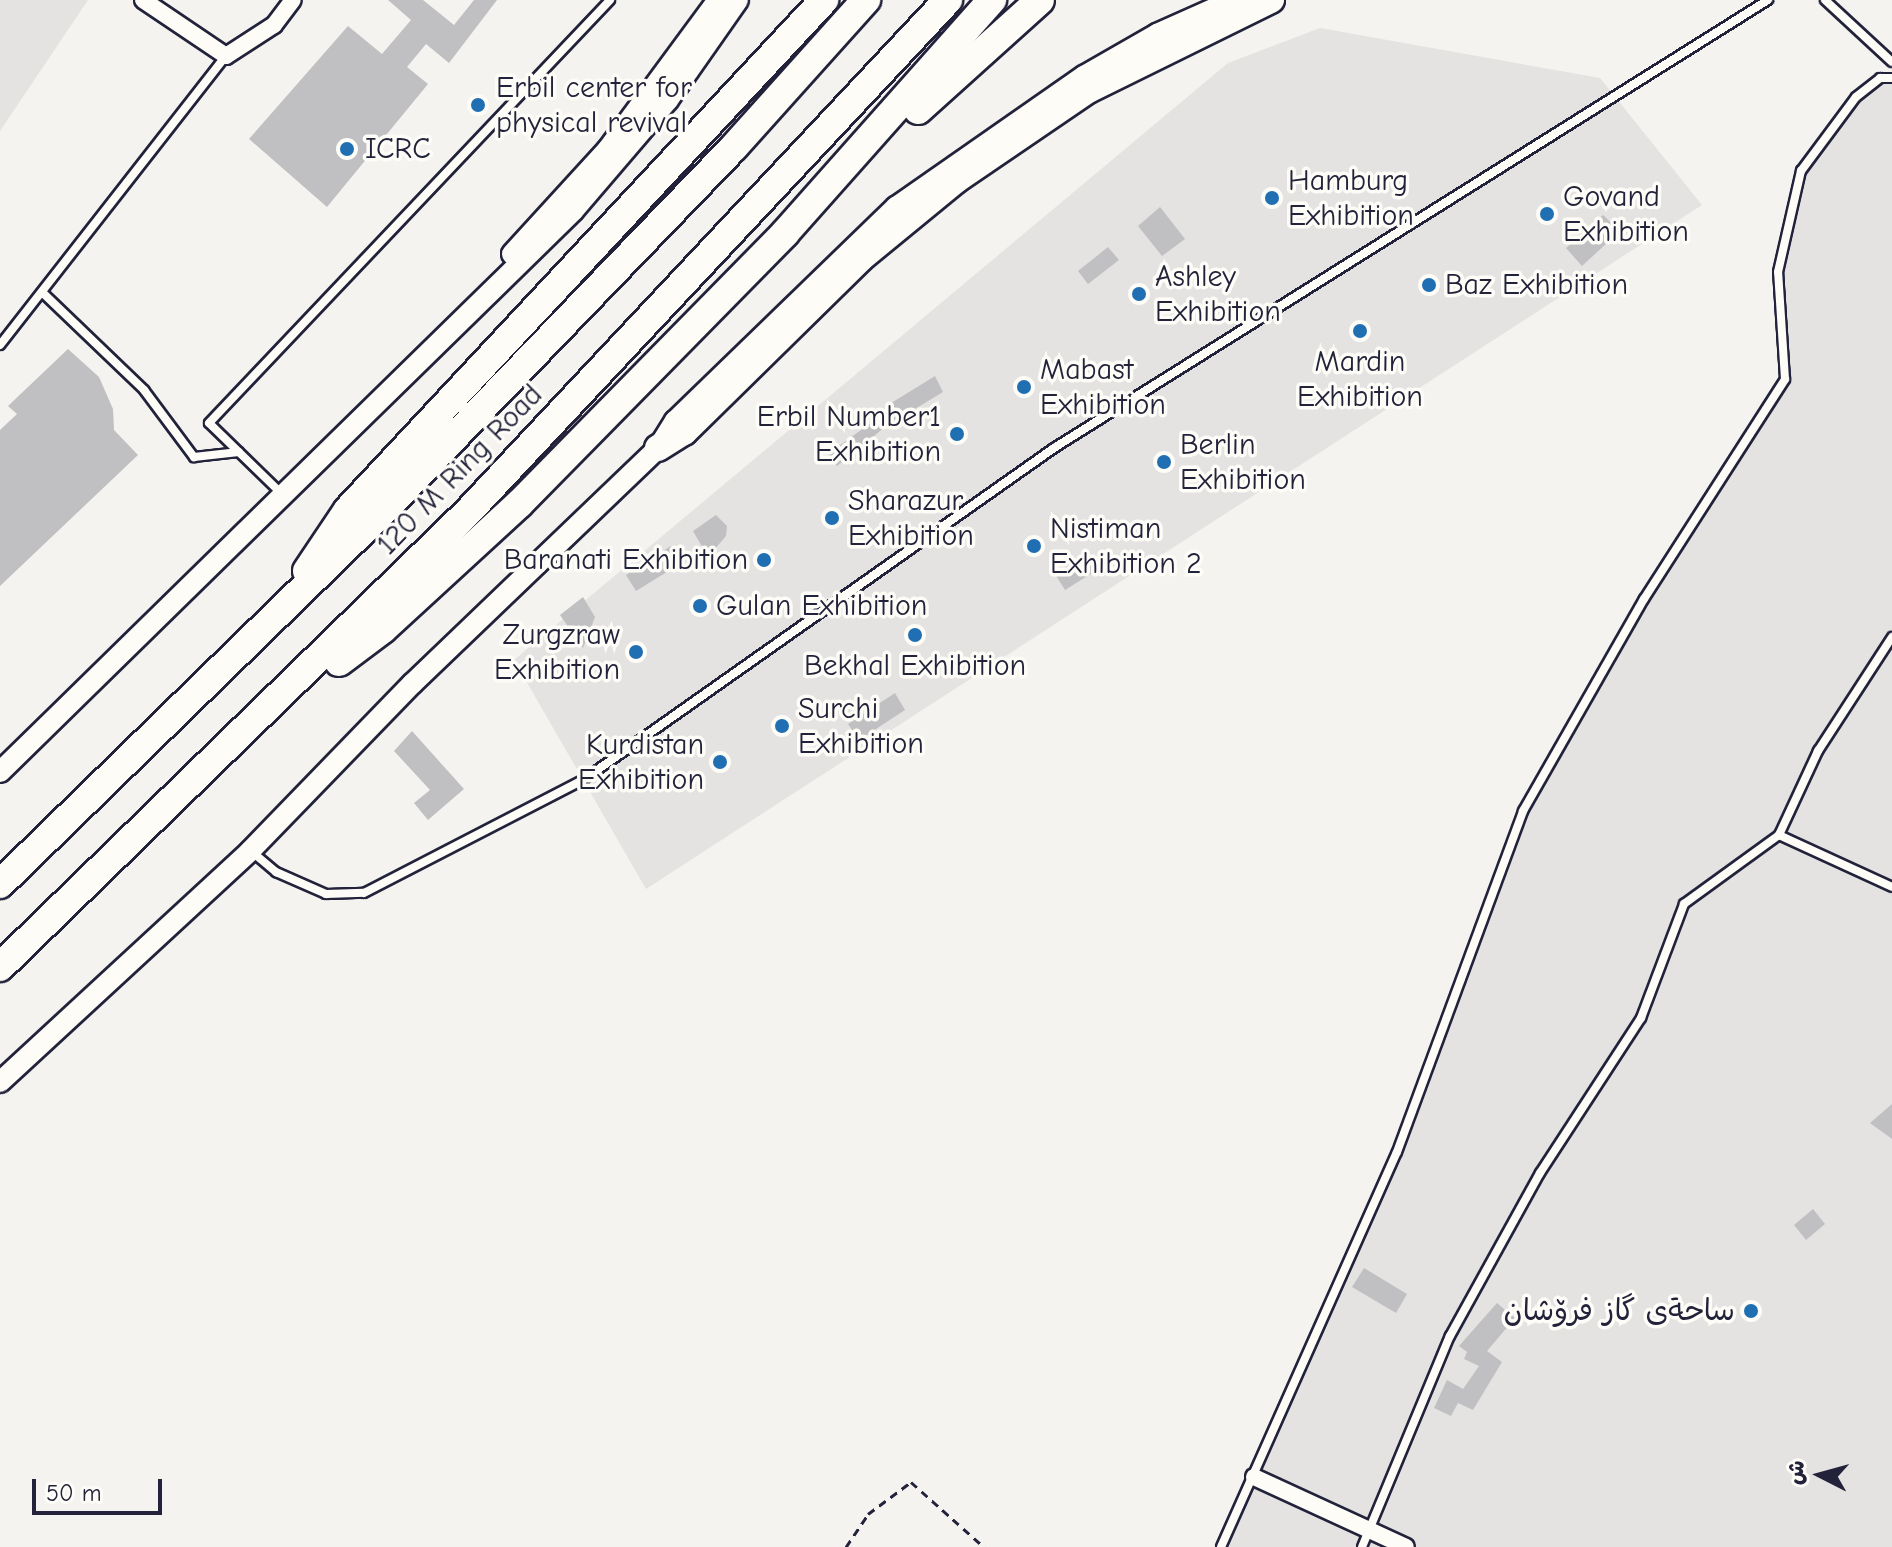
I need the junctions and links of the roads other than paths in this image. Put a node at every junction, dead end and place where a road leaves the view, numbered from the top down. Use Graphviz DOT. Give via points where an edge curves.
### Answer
graph roads {
  1 [pos="143,0"];
  2 [pos="293,0"];
  3 [pos="610,0"];
  4 [pos="718,0"];
  5 [pos="738,0"];
  6 [pos="824,0"];
  7 [pos="866,0"];
  8 [pos="948,0"];
  9 [pos="992,0"];
  10 [pos="1040,0"];
  11 [pos="1233,0"];
  12 [pos="1271,0"];
  13 [pos="1768,0"];
  14 [pos="1825,0"];
  15 [pos="226,56"];
  16 [pos="1892,62"];
  17 [pos="1892,78"];
  18 [pos="785,233"];
  19 [pos="44,294"];
  20 [pos="0,345"];
  21 [pos="350,431"];
  22 [pos="658,448"];
  23 [pos="239,452"];
  24 [pos="283,495"];
  25 [pos="289,604"];
  26 [pos="1892,637"];
  27 [pos="287,693"];
  28 [pos="0,772"];
  29 [pos="1779,835"];
  30 [pos="250,851"];
  31 [pos="0,884"];
  32 [pos="1892,887"];
  33 [pos="0,967"];
  34 [pos="0,1082"];
  35 [pos="1254,1477"];
  36 [pos="1368,1530"];
  37 [pos="1221,1547"];
  38 [pos="1362,1547"];
  39 [pos="1406,1547"];
  1 -- 15 [label="street"];
  2 -- 15 [label="street" via="274,25"];
  3 -- 23 [label="lane" via="209,423"];
  4 -- 21 [label="street" via="608,149"];
  5 -- 21 [label="street" via="668,100 574,210"];
  6 -- 25 [label="highway" via="348,510"];
  7 -- 25 [label="highway, 120 M Ring Road" via="536,354"];
  8 -- 27 [label="highway, 120 M Ring Road" via="639,334"];
  9 -- 18 [label="highway"];
  10 -- 18 [label="highway"];
  11 -- 22 [label="street" via="1157,34 1084,76 896,207 675,421"];
  12 -- 22 [label="highway" via="1088,90 956,180 861,258 684,432"];
  13 -- 30 [label="lane" via="1054,448 583,780 364,893 326,894 276,872"];
  14 -- 16 [label="lane"];
  15 -- 19 [label="lane"];
  17 -- 35 [label="lane" via="1880,78 1856,97 1801,171 1778,272 1785,379 1644,599 1523,811 1397,1152"];
  18 -- 27 [label="highway" via="509,513 383,629"];
  19 -- 20 [label="lane"];
  19 -- 23 [label="lane" via="144,390 194,457"];
  21 -- 24 [label="street"];
  22 -- 30 [label="street" via="412,684"];
  23 -- 24 [label="lane"];
  24 -- 28 [label="street"];
  25 -- 31 [label="highway, 120 M Ring Road"];
  26 -- 29 [label="lane" via="1818,751"];
  27 -- 33 [label="highway, 120 M Ring Road"];
  29 -- 32 [label="lane"];
  29 -- 36 [label="lane" via="1684,904 1641,1018 1540,1173 1450,1336"];
  30 -- 34 [label="street"];
  35 -- 36 [label="street"];
  35 -- 37 [label="lane"];
  36 -- 38 [label="lane"];
  36 -- 39 [label="street"];
}
